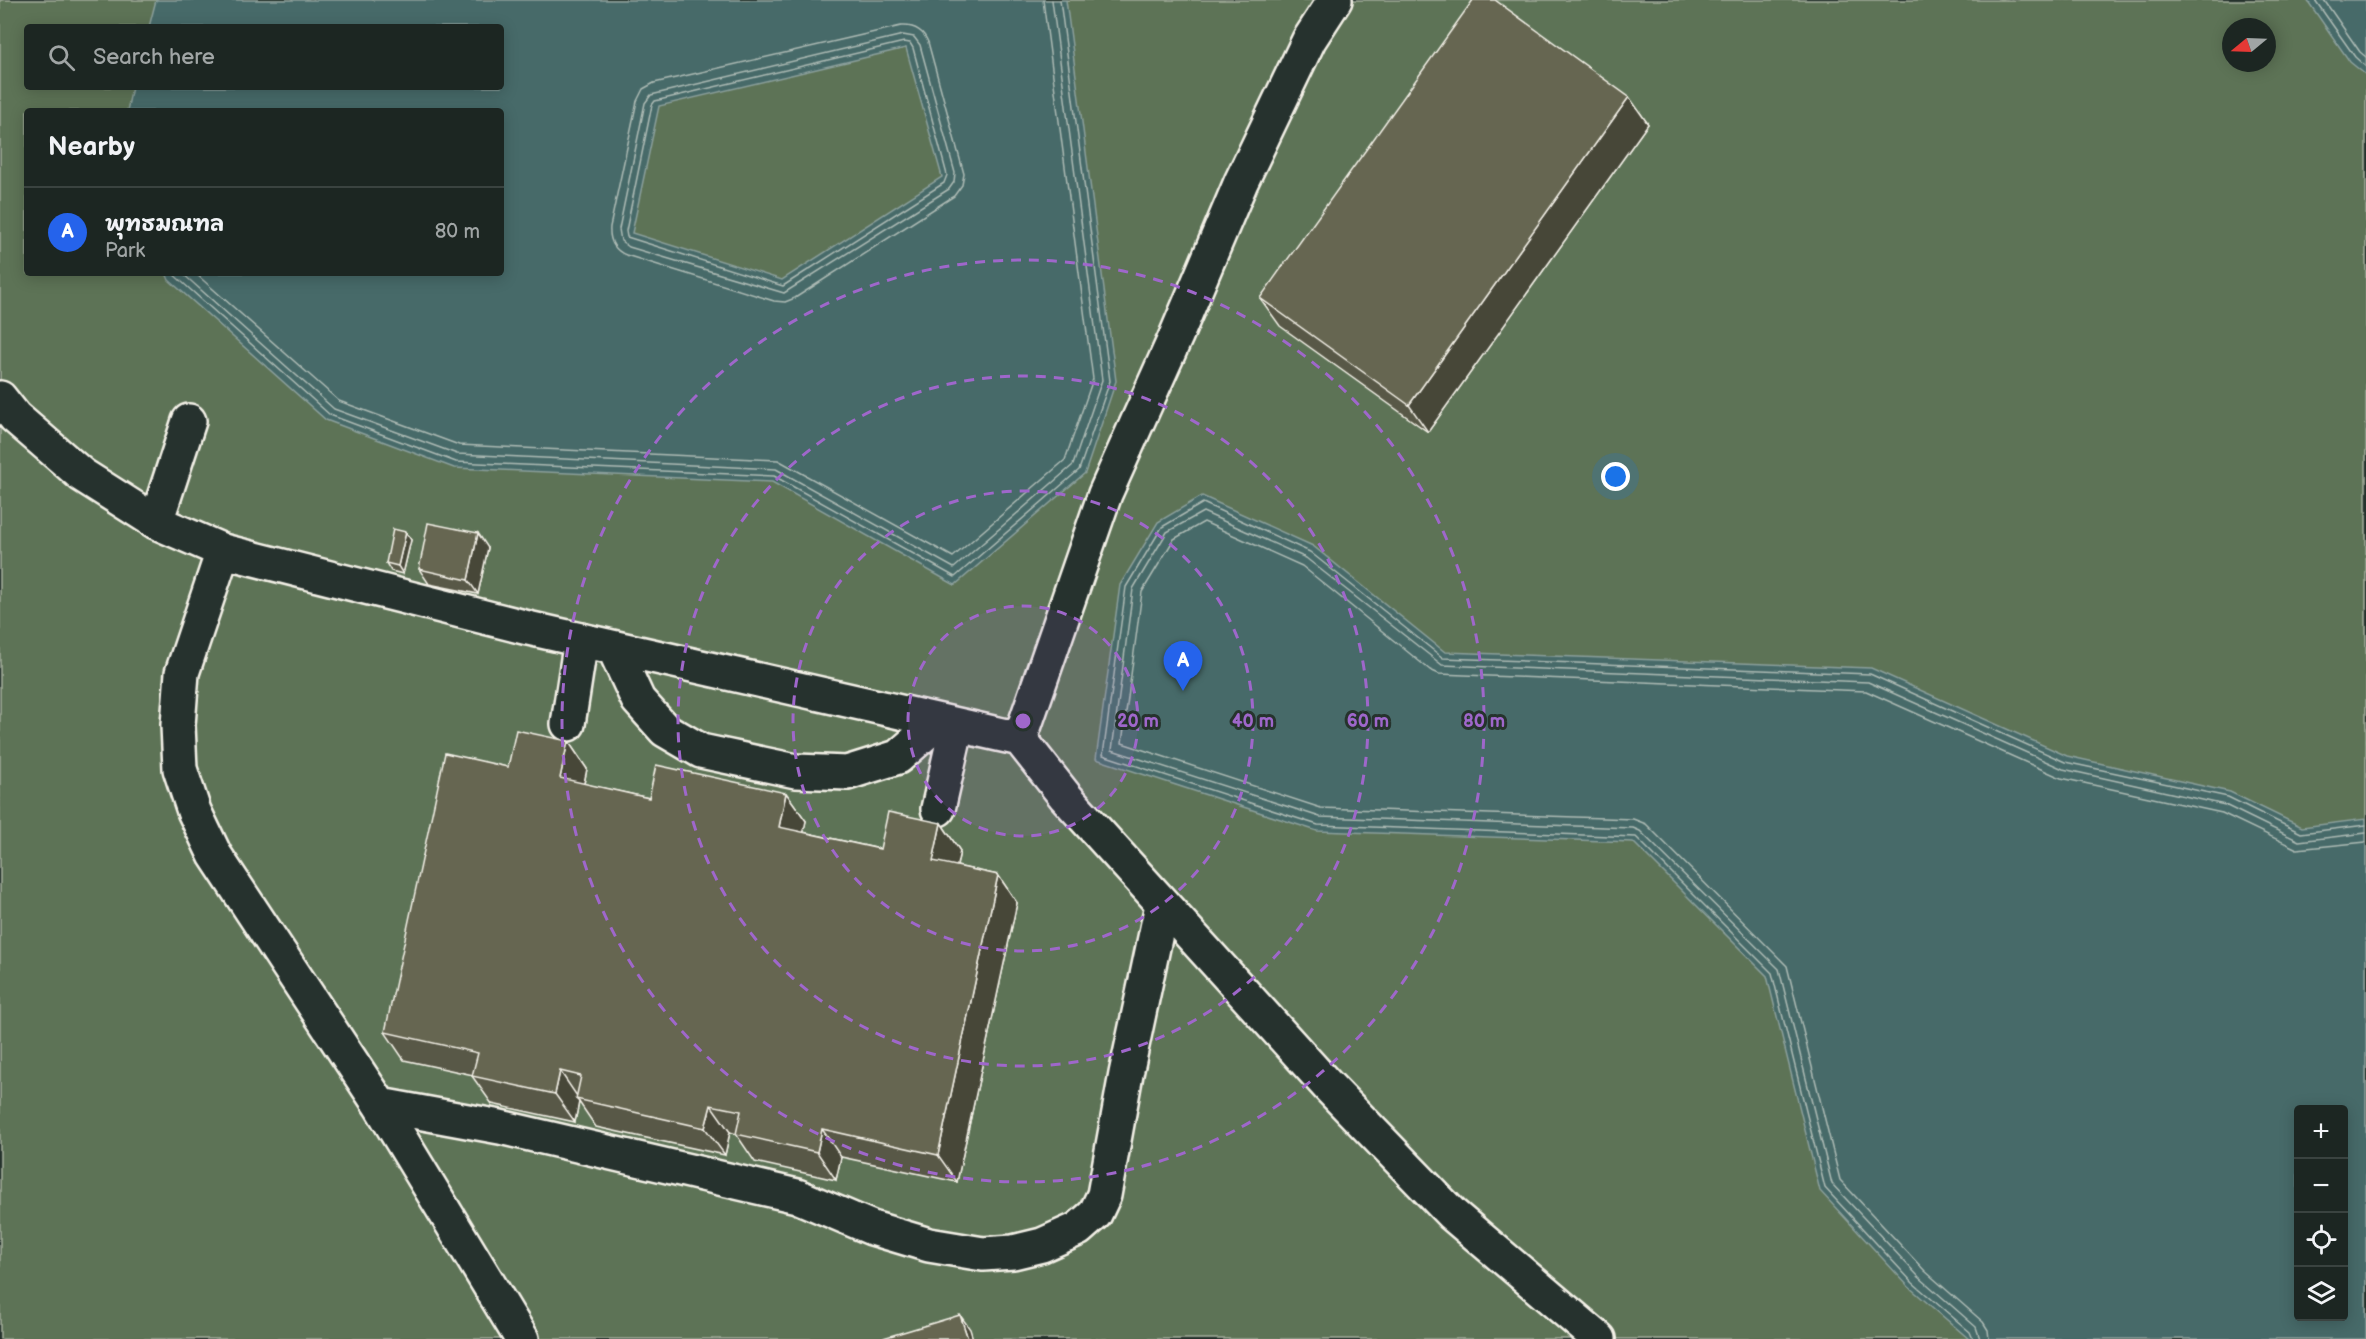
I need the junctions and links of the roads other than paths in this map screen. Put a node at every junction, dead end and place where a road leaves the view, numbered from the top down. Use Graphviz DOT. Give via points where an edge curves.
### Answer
graph roads {
  1 [pos="1335,0"];
  2 [pos="0,398"];
  3 [pos="189,421"];
  4 [pos="156,522"];
  5 [pos="223,551"];
  6 [pos="581,640"];
  7 [pos="614,648"];
  8 [pos="948,723"];
  9 [pos="568,724"];
  10 [pos="1020,740"];
  11 [pos="938,809"];
  12 [pos="1162,905"];
  13 [pos="380,1106"];
  14 [pos="522,1339"];
  15 [pos="1599,1339"];
  1 -- 10 [label="lane" via="1309,39 1241,182 1105,494"];
  2 -- 4 [label="lane" via="15,417 82,474"];
  3 -- 4 [label="lane"];
  4 -- 5 [label="lane"];
  5 -- 6 [label="lane"];
  5 -- 13 [label="lane" via="182,673 180,769 215,855"];
  6 -- 7 [label="lane"];
  6 -- 9 [label="lane"];
  7 -- 8 [label="lane"];
  7 -- 8 [label="lane" via="638,700 665,730 701,751 796,771 847,773 898,757"];
  8 -- 10 [label="lane"];
  8 -- 11 [label="lane"];
  10 -- 12 [label="lane"];
  12 -- 13 [label="lane" via="1104,1195 1095,1214 1078,1229 1042,1245 982,1254 929,1245 872,1228 797,1196 500,1127"];
  12 -- 15 [label="lane" via="1452,1214"];
  13 -- 14 [label="lane"];
}
